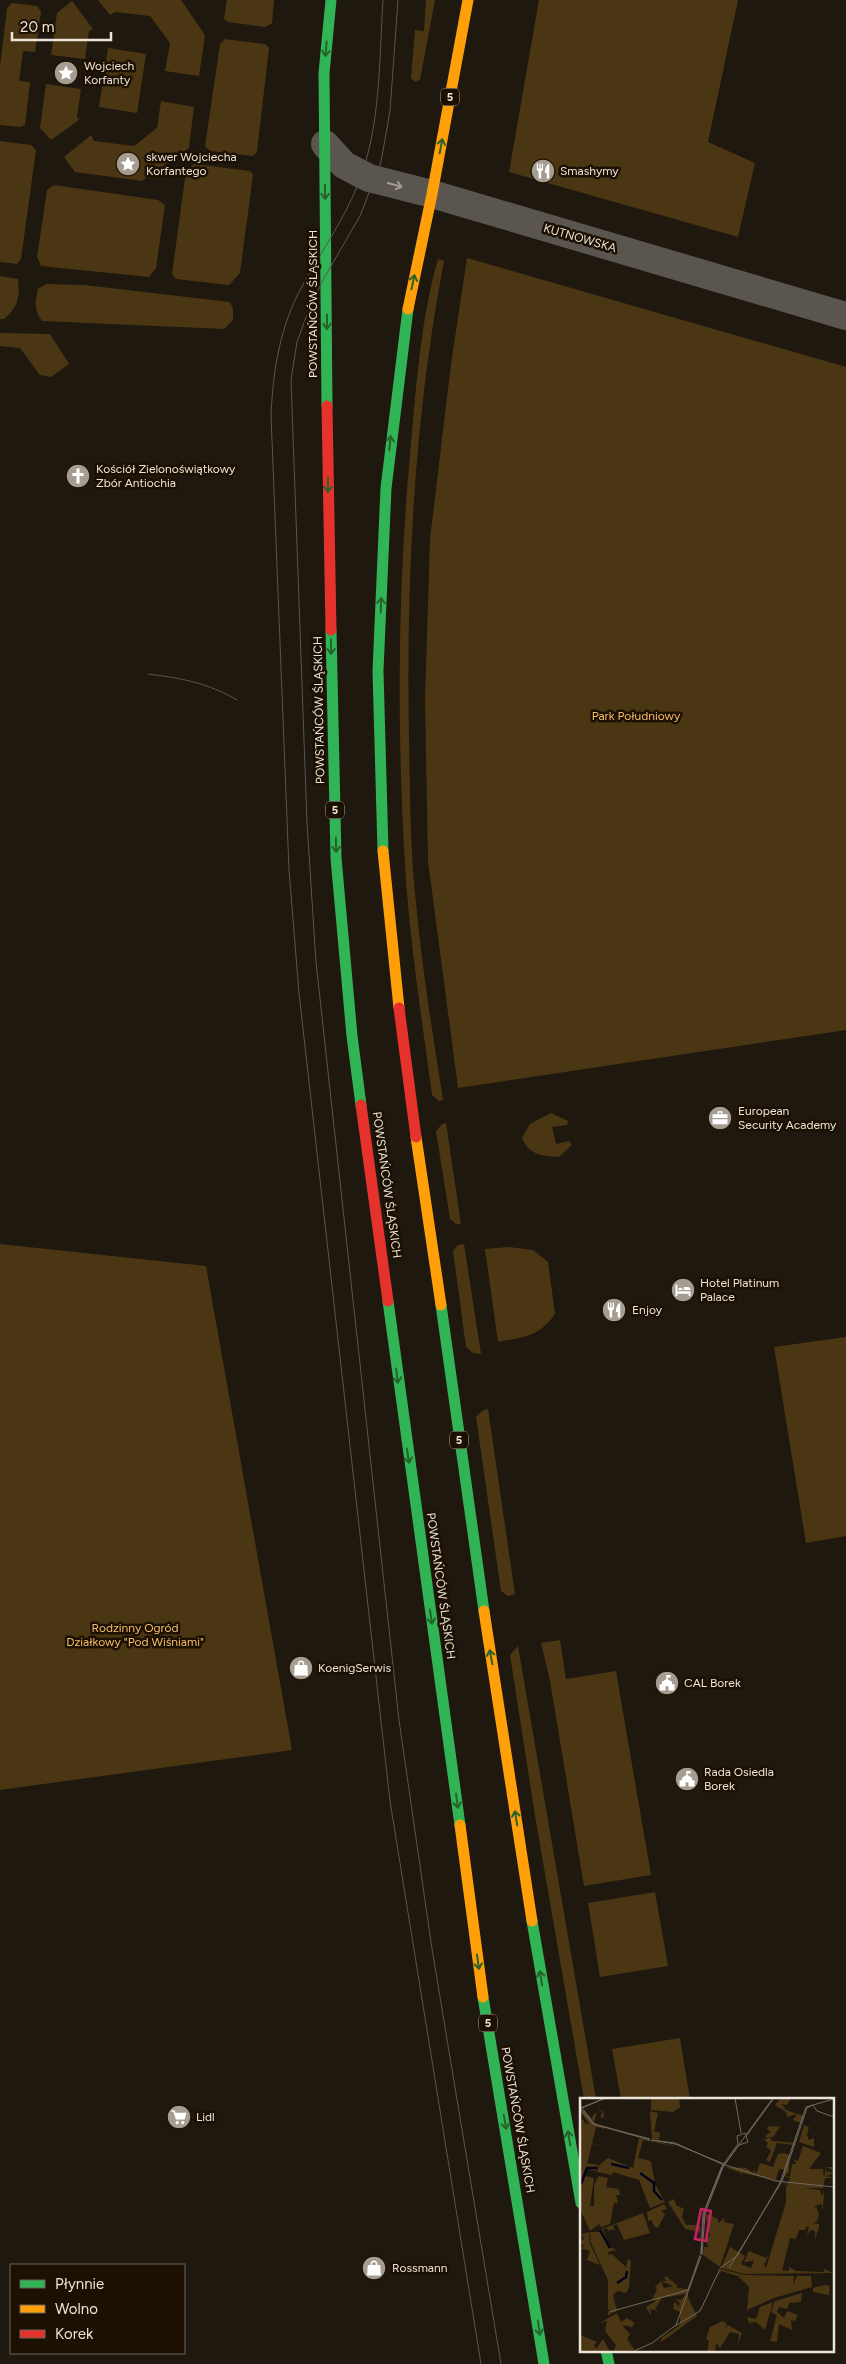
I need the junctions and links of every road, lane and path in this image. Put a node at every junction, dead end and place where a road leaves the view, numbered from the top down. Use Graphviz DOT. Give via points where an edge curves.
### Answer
graph roads {
  1 [pos="331,0"];
  2 [pos="468,0"];
  3 [pos="325,144"];
  4 [pos="432,194"];
  5 [pos="846,316"];
  6 [pos="580,2197"];
  7 [pos="544,2364"];
  1 -- 3 [label="main road, POWSTAŃCÓW ŚLĄSKICH / 5, one-way" via="324,73"];
  4 -- 2 [label="main road, 5, one-way"];
  3 -- 4 [label="street, KUTNOWSKA, one-way" via="344,165 369,178"];
  3 -- 7 [label="main road, POWSTAŃCÓW ŚLĄSKICH / 5, one-way" via="328,527 336,858 352,1036 482,1990"];
  4 -- 5 [label="street, KUTNOWSKA"];
  6 -- 4 [label="main road, 5, one-way" via="546,2008 488,1641 434,1247 404,1058 383,860 378,671 386,488 411,287"];
}
